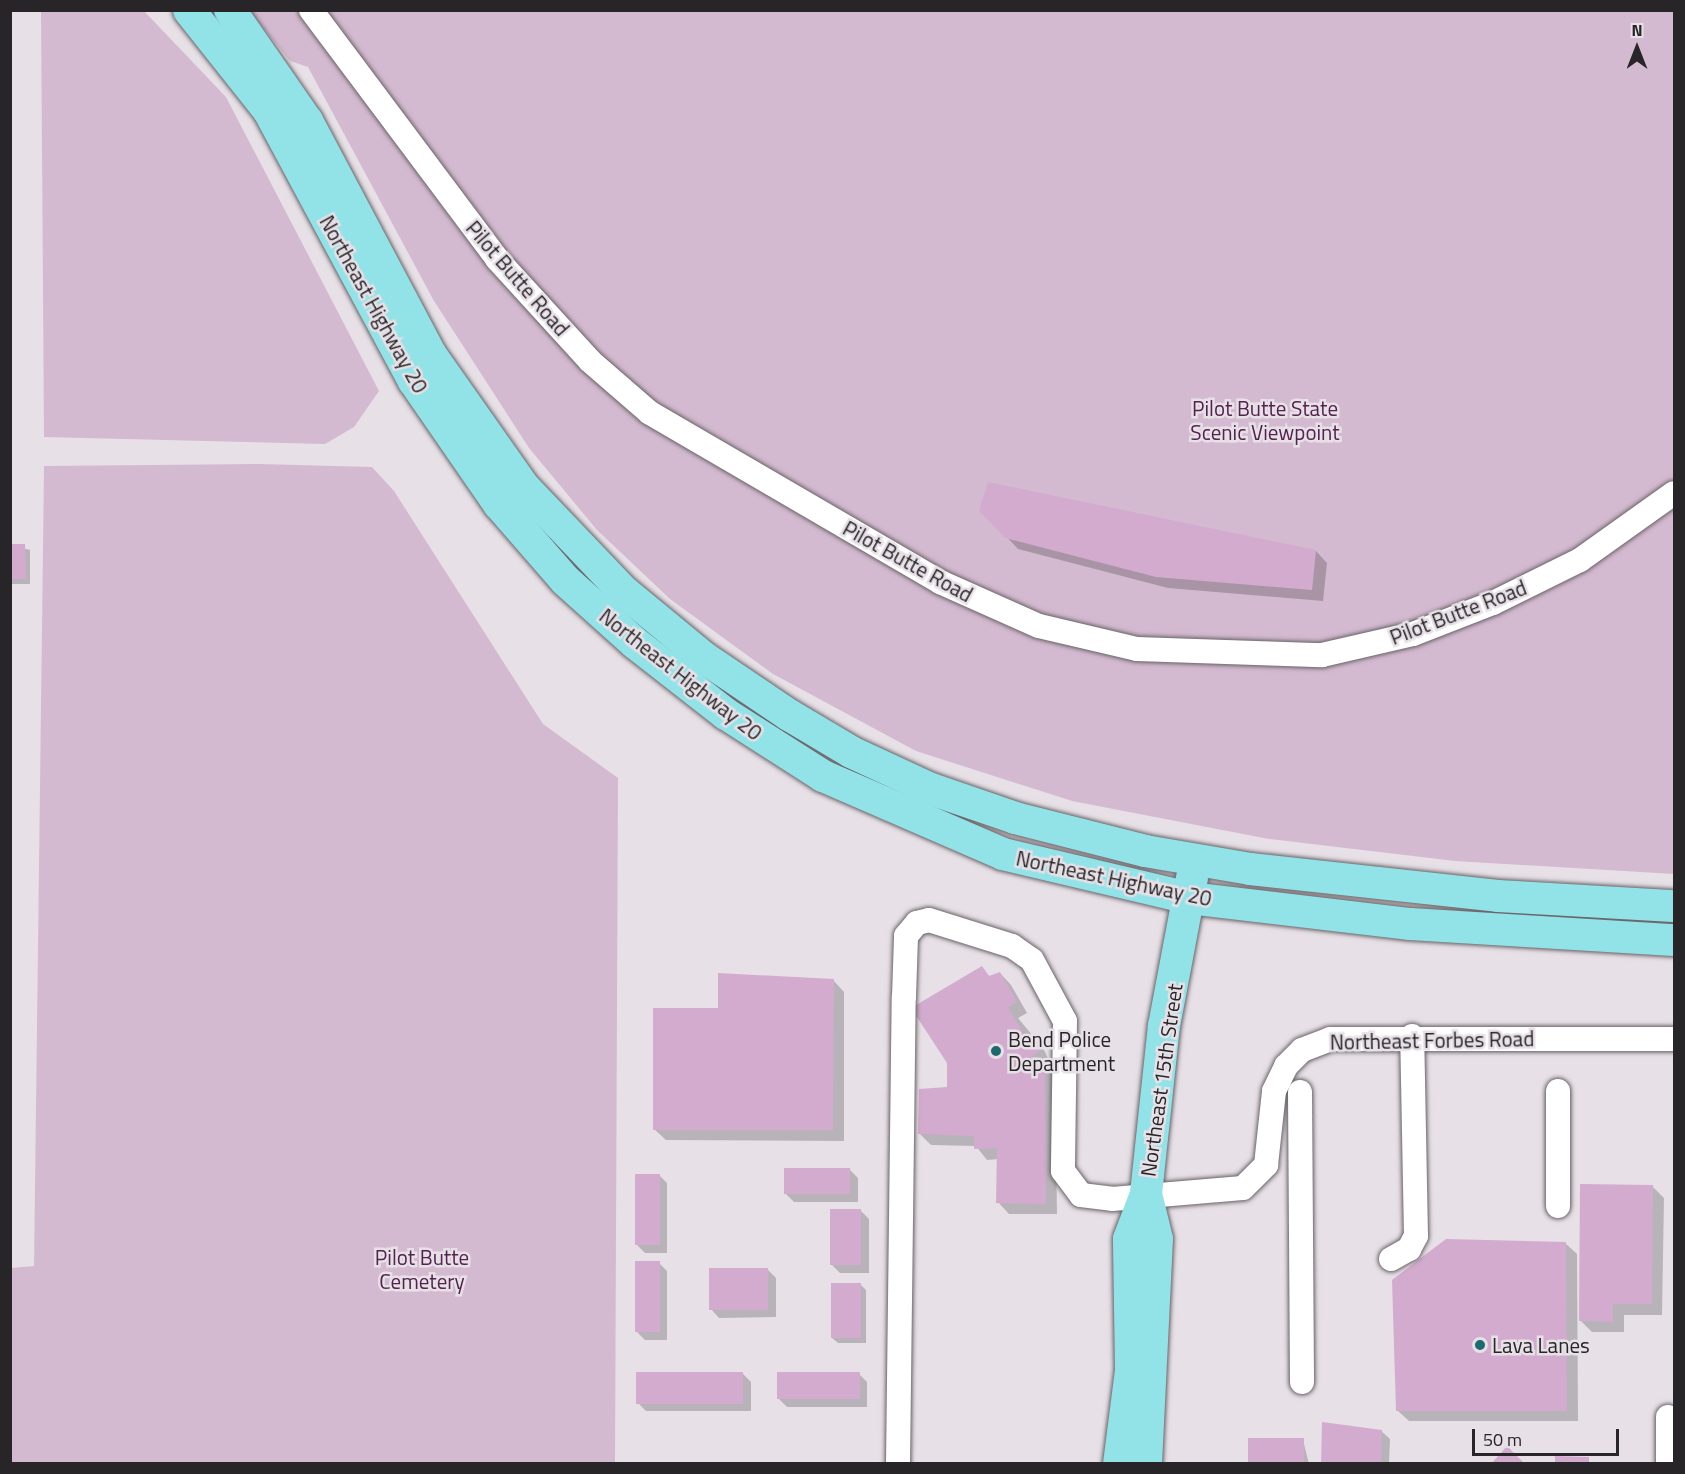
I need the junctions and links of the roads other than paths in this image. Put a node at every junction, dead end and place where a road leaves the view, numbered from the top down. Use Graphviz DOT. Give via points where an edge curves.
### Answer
graph roads {
  1 [pos="189,10"];
  2 [pos="230,10"];
  3 [pos="311,10"];
  4 [pos="1674,493"];
  5 [pos="1195,860"];
  6 [pos="1189,898"];
  7 [pos="1674,906"];
  8 [pos="1674,940"];
  9 [pos="1412,1036"];
  10 [pos="1674,1039"];
  11 [pos="1558,1091"];
  12 [pos="1300,1092"];
  13 [pos="1146,1194"];
  14 [pos="1558,1206"];
  15 [pos="1392,1259"];
  16 [pos="1302,1382"];
  17 [pos="1668,1417"];
  18 [pos="898,1464"];
  19 [pos="1119,1464"];
  20 [pos="1146,1464"];
  21 [pos="1668,1464"];
  1 -- 6 [label="main road, Northeast Highway 20" via="269,111 414,381 499,504 565,580 626,636 726,714 813,770 910,818 1003,854"];
  2 -- 5 [label="main road, Northeast Highway 20" via="307,121 431,355 471,417 523,486 622,590 703,657 851,752 931,789 1015,818"];
  3 -- 4 [label="street, Pilot Butte Road" via="497,259 590,361 650,413 940,582 1039,626 1137,649 1322,655 1413,634 1493,603 1580,560"];
  5 -- 6 [label="main road, Northeast 15th Street"];
  5 -- 7 [label="main road, Northeast Highway 20" via="1497,896"];
  6 -- 8 [label="main road, Northeast Highway 20" via="1410,924"];
  6 -- 13 [label="main road, Northeast 15th Street" via="1164,1026"];
  9 -- 10 [label="street, Northeast Forbes Road"];
  9 -- 13 [label="street, Northeast Forbes Road" via="1330,1039 1302,1050 1286,1066 1274,1091 1266,1165 1243,1188 1218,1194"];
  9 -- 15 [label="street" via="1416,1236 1409,1249"];
  11 -- 14 [label="street"];
  12 -- 16 [label="street"];
  13 -- 18 [label="street, Northeast Forbes Road" via="1112,1199 1081,1195 1069,1186 1063,1171 1067,1029 1032,960 1002,943 929,920 917,923 906,936"];
  13 -- 19 [label="main road, Northeast 15th Street" via="1130,1239 1131,1370"];
  13 -- 20 [label="main road, Northeast 15th Street" via="1157,1239"];
  17 -- 21 [label="street"];
}
